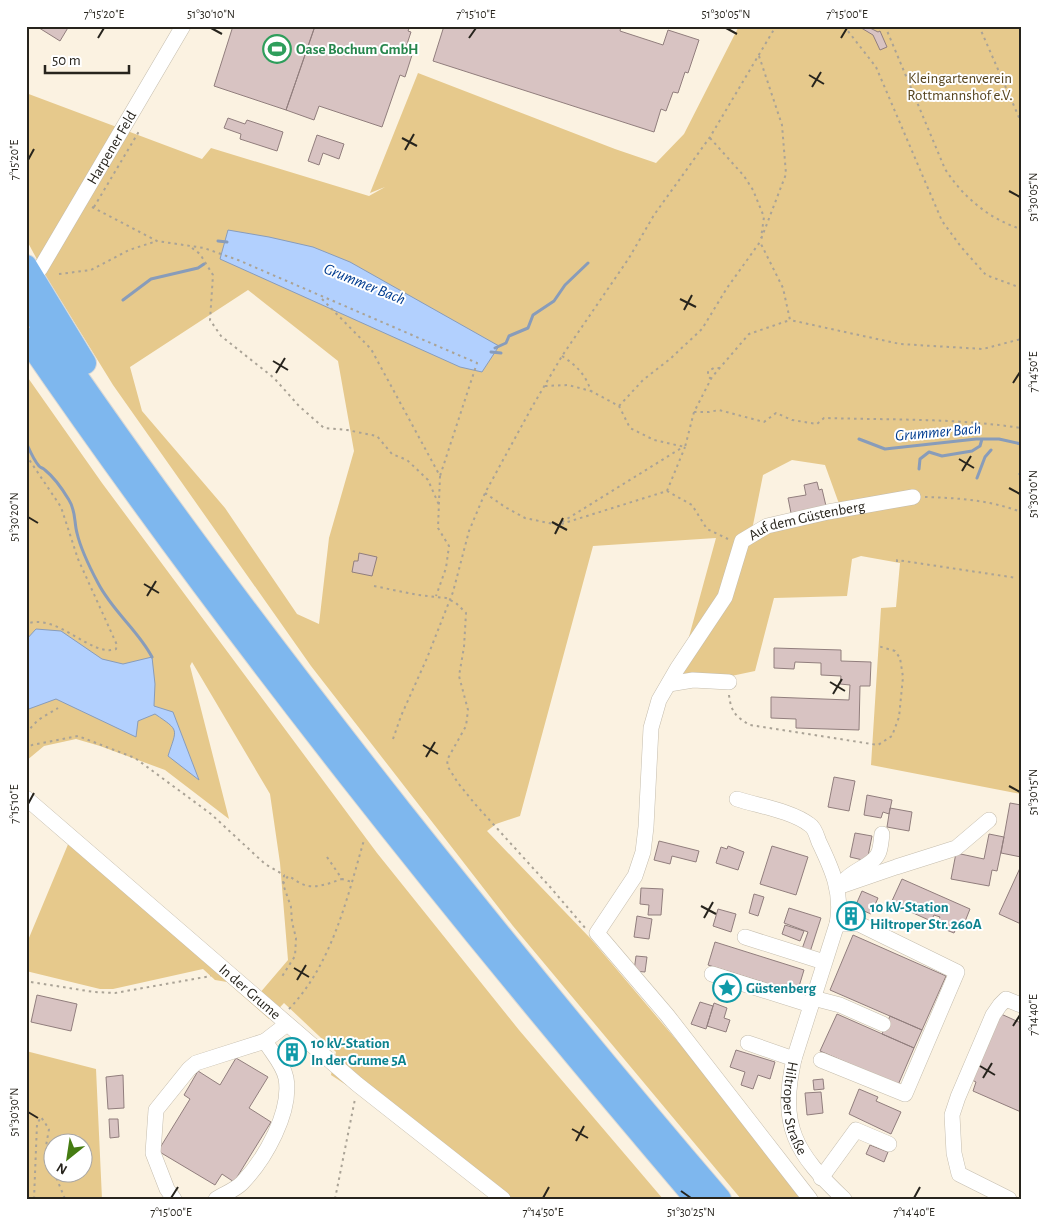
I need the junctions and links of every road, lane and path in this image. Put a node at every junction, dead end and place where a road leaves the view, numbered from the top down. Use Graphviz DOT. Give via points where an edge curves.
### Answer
graph roads {
  1 [pos="183,26"];
  2 [pos="776,26"];
  3 [pos="844,26"];
  4 [pos="885,26"];
  5 [pos="979,26"];
  6 [pos="759,55"];
  7 [pos="1021,122"];
  8 [pos="124,128"];
  9 [pos="710,137"];
  10 [pos="88,204"];
  11 [pos="1021,229"];
  12 [pos="157,241"];
  13 [pos="760,242"];
  14 [pos="190,246"];
  15 [pos="33,268"];
  16 [pos="60,274"];
  17 [pos="1021,288"];
  18 [pos="320,297"];
  19 [pos="26,302"];
  20 [pos="790,320"];
  21 [pos="26,338"];
  22 [pos="1021,339"];
  23 [pos="562,356"];
  24 [pos="720,368"];
  25 [pos="711,379"];
  26 [pos="545,386"];
  27 [pos="591,391"];
  28 [pos="619,406"];
  29 [pos="694,412"];
  30 [pos="1021,428"];
  31 [pos="685,447"];
  32 [pos="26,455"];
  33 [pos="440,476"];
  34 [pos="667,491"];
  35 [pos="485,493"];
  36 [pos="913,497"];
  37 [pos="439,506"];
  38 [pos="1021,512"];
  39 [pos="182,524"];
  40 [pos="558,525"];
  41 [pos="740,546"];
  42 [pos="897,562"];
  43 [pos="1017,578"];
  44 [pos="374,586"];
  45 [pos="436,596"];
  46 [pos="450,599"];
  47 [pos="26,624"];
  48 [pos="878,646"];
  49 [pos="729,682"];
  50 [pos="669,684"];
  51 [pos="58,708"];
  52 [pos="26,733"];
  53 [pos="393,739"];
  54 [pos="26,750"];
  55 [pos="26,798"];
  56 [pos="737,799"];
  57 [pos="989,820"];
  58 [pos="882,834"];
  59 [pos="364,840"];
  60 [pos="327,857"];
  61 [pos="342,879"];
  62 [pos="352,882"];
  63 [pos="282,884"];
  64 [pos="838,887"];
  65 [pos="836,924"];
  66 [pos="597,933"];
  67 [pos="746,937"];
  68 [pos="824,962"];
  69 [pos="225,971"];
  70 [pos="712,974"];
  71 [pos="281,978"];
  72 [pos="31,982"];
  73 [pos="812,1001"];
  74 [pos="1021,1005"];
  75 [pos="883,1024"];
  76 [pos="292,1025"];
  77 [pos="265,1041"];
  78 [pos="748,1043"];
  79 [pos="794,1059"];
  80 [pos="821,1060"];
  81 [pos="357,1084"];
  82 [pos="48,1132"];
  83 [pos="889,1144"];
  84 [pos="821,1178"];
  85 [pos="58,1182"];
  86 [pos="34,1199"];
  87 [pos="65,1199"];
  88 [pos="174,1199"];
  89 [pos="216,1199"];
  90 [pos="335,1199"];
  91 [pos="503,1199"];
  92 [pos="696,1199"];
  93 [pos="720,1199"];
  94 [pos="810,1199"];
  95 [pos="844,1199"];
  96 [pos="1009,1199"];
  1 -- 8 [label="street, Harpener Feld"];
  2 -- 6 [label="path"];
  3 -- 17 [label="path" via="876,67 942,221 986,276"];
  4 -- 11 [label="path" via="956,186 992,216"];
  5 -- 7 [label="path"];
  6 -- 9 [label="path"];
  6 -- 13 [label="path" via="782,125 786,174"];
  8 -- 10 [label="street, Harpener Feld"];
  8 -- 10 [label="path" via="138,133"];
  9 -- 13 [label="path" via="754,190 764,217"];
  9 -- 23 [label="path" via="654,215 629,258"];
  10 -- 12 [label="path"];
  10 -- 15 [label="street, Harpener Feld"];
  12 -- 14 [label="path"];
  12 -- 16 [label="path" via="129,250 91,270"];
  13 -- 20 [label="path" via="783,288"];
  13 -- 28 [label="path" via="702,329 643,380"];
  14 -- 18 [label="path" via="238,260"];
  14 -- 37 [label="path" via="200,254 213,275 210,320 221,336 274,378 324,428 377,436 392,454 407,460 428,480"];
  15 -- 39 [label="highway" via="92,376 158,475"];
  18 -- 33 [label="path" via="372,349"];
  18 -- 33 [label="path" via="477,363"];
  19 -- 39 [label="highway"];
  20 -- 22 [label="path" via="900,344 983,348"];
  20 -- 24 [label="path" via="749,334"];
  21 -- 92 [label="highway" via="298,713 473,933"];
  23 -- 26 [label="path"];
  23 -- 27 [label="path" via="586,376"];
  24 -- 25 [label="path"];
  24 -- 25 [label="path" via="708,371"];
  25 -- 29 [label="path"];
  26 -- 27 [label="path" via="568,385"];
  26 -- 35 [label="path"];
  27 -- 28 [label="path"];
  28 -- 31 [label="path" via="630,428 654,440"];
  29 -- 30 [label="path" via="719,410 764,422 776,413 792,420 817,424 824,418 947,421"];
  29 -- 31 [label="path"];
  31 -- 34 [label="path"];
  31 -- 40 [label="path"];
  32 -- 47 [label="path" via="61,507 78,559 116,649 100,649 50,624"];
  33 -- 37 [label="path"];
  34 -- 40 [label="path"];
  34 -- 41 [label="path" via="692,505 708,529"];
  35 -- 40 [label="path" via="525,518"];
  35 -- 46 [label="path" via="469,531"];
  36 -- 38 [label="path" via="962,498"];
  36 -- 41 [label="street, Auf dem Güstenberg" via="767,526 742,541"];
  37 -- 45 [label="path" via="438,528 449,546 446,568"];
  39 -- 93 [label="highway" via="331,722 488,921"];
  41 -- 50 [label="street, Auf dem Güstenberg" via="725,597"];
  42 -- 43 [label="path"];
  44 -- 45 [label="path"];
  45 -- 46 [label="path"];
  46 -- 53 [label="path"];
  46 -- 66 [label="path" via="466,613 459,676 468,710 466,726 447,760 448,766 469,797 588,931"];
  48 -- 49 [label="path" via="896,651 903,677 899,717 892,736 878,745 750,725 736,717 730,702"];
  49 -- 50 [label="street" via="693,680"];
  50 -- 66 [label="street, Auf dem Güstenberg" via="659,700 651,728 643,852 635,876"];
  51 -- 52 [label="path" via="38,720"];
  54 -- 63 [label="path" via="32,745 78,736 135,758 211,814 265,864 284,875"];
  55 -- 69 [label="street, In der Grume"];
  56 -- 64 [label="street, Hiltroper Straße" via="796,817 812,826"];
  57 -- 64 [label="street" via="956,848"];
  58 -- 64 [label="street" via="879,854 850,874"];
  59 -- 62 [label="path"];
  60 -- 61 [label="path"];
  61 -- 62 [label="path"];
  61 -- 63 [label="path" via="309,887 288,876"];
  62 -- 76 [label="path" via="318,971 294,1004"];
  63 -- 71 [label="path" via="291,907 296,938 295,956"];
  64 -- 65 [label="street, Hiltroper Straße"];
  65 -- 68 [label="street, Hiltroper Straße"];
  65 -- 80 [label="street" via="859,924 957,972 905,1094"];
  66 -- 94 [label="street" via="667,1015"];
  67 -- 68 [label="street"];
  68 -- 73 [label="street, Hiltroper Straße"];
  69 -- 72 [label="path" via="116,993"];
  69 -- 76 [label="street, In der Grume"];
  70 -- 73 [label="street"];
  73 -- 75 [label="street" via="840,1005"];
  73 -- 79 [label="street, Hiltroper Straße"];
  74 -- 96 [label="street" via="1006,999 993,1015 952,1116 959,1174"];
  76 -- 77 [label="street"];
  76 -- 81 [label="street, In der Grume"];
  77 -- 88 [label="street" via="196,1063 156,1110 154,1153"];
  77 -- 89 [label="street" via="285,1077 287,1092 281,1121 246,1178"];
  78 -- 79 [label="street"];
  79 -- 84 [label="street, Hiltroper Straße" via="788,1090 788,1116 800,1148"];
  81 -- 90 [label="path"];
  81 -- 91 [label="street, In der Grume"];
  82 -- 86 [label="path" via="41,1117 37,1124"];
  83 -- 84 [label="street" via="856,1130"];
  84 -- 95 [label="street, Hiltroper Straße"];
  85 -- 87 [label="path"];
}
